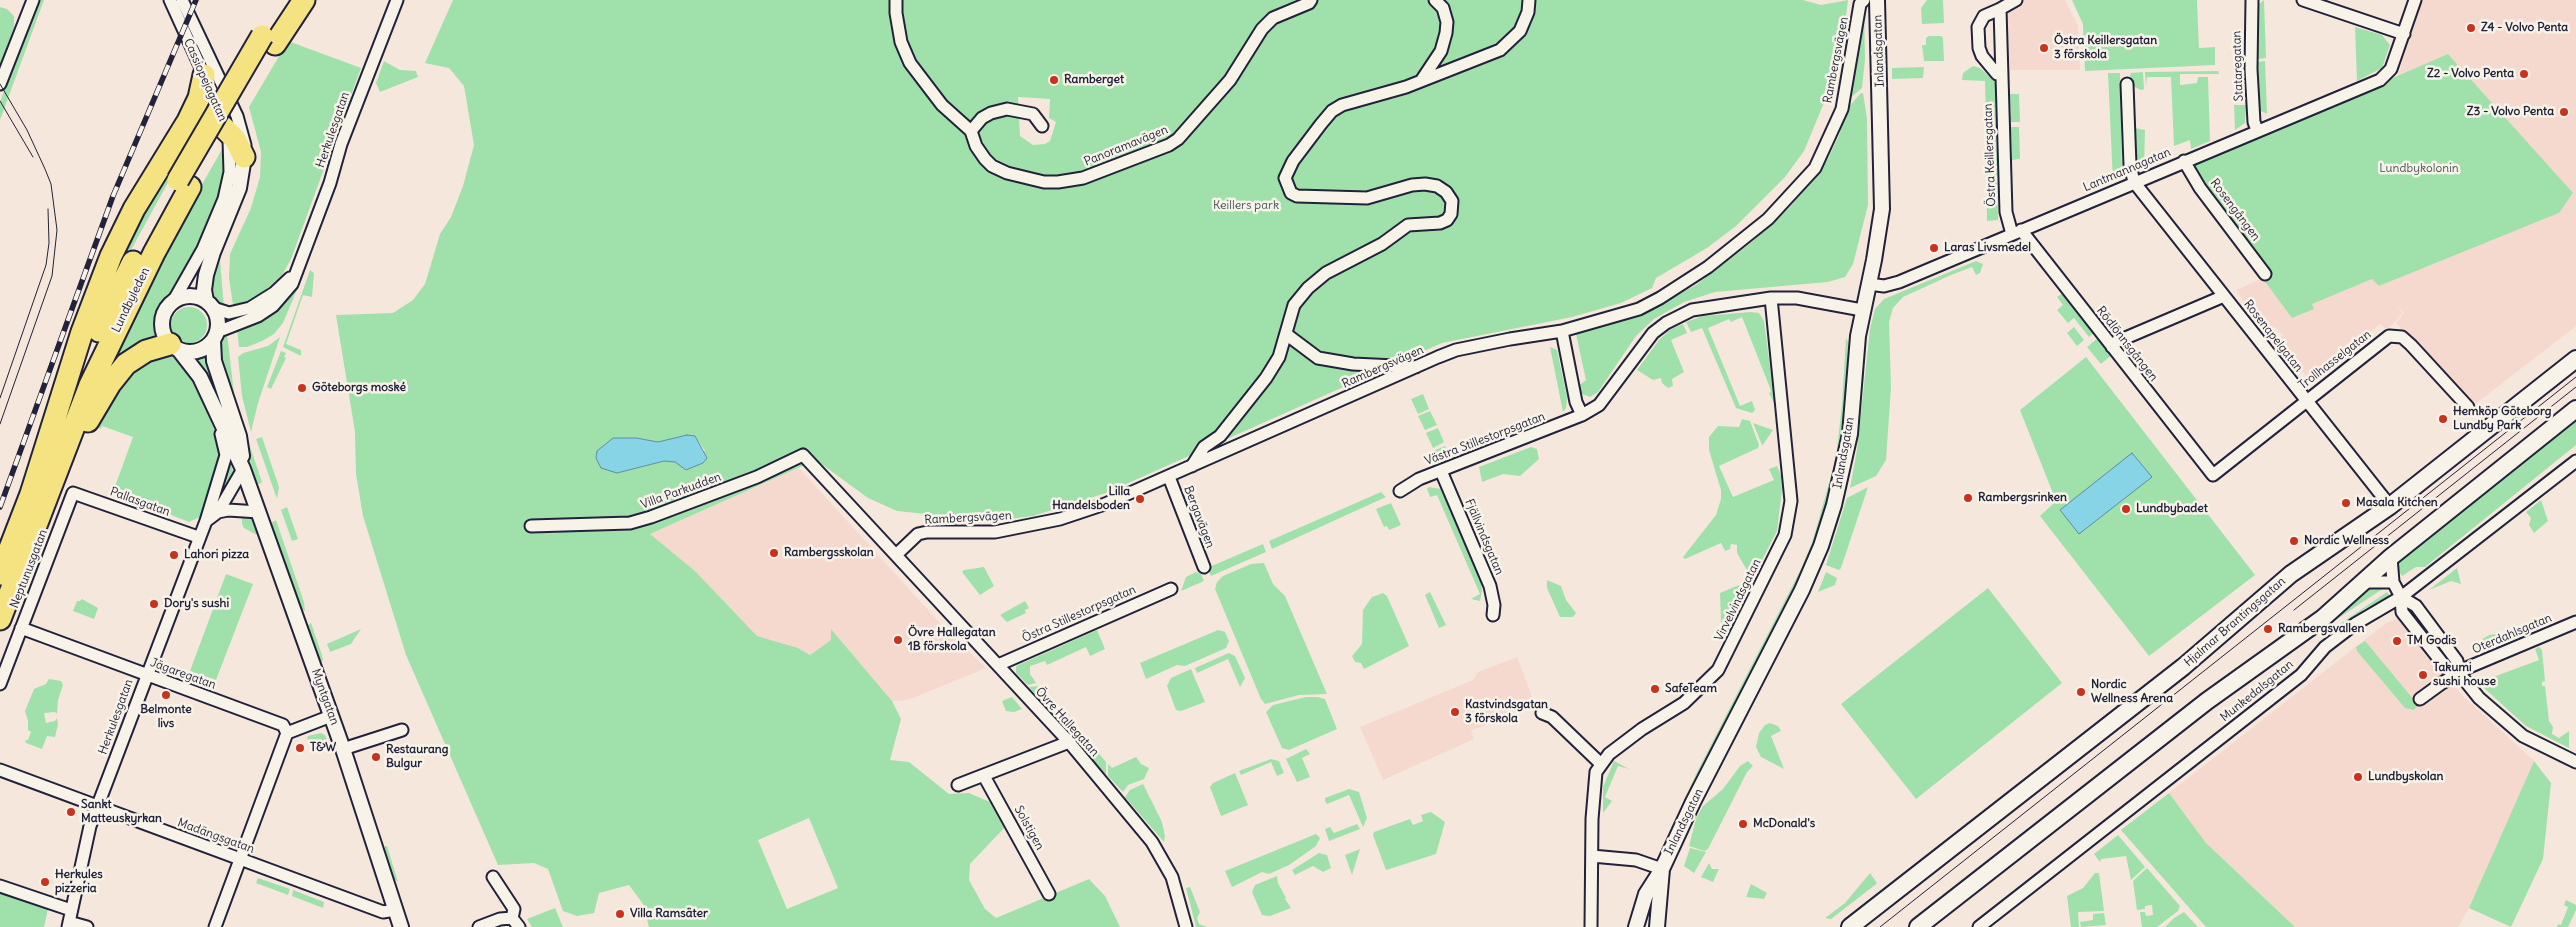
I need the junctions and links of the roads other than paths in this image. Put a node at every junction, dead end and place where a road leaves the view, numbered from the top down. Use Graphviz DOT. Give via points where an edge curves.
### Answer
graph roads {
  1 [pos="33,0"];
  2 [pos="170,0"];
  3 [pos="182,0"];
  4 [pos="286,0"];
  5 [pos="304,0"];
  6 [pos="397,0"];
  7 [pos="896,0"];
  8 [pos="1311,0"];
  9 [pos="1435,0"];
  10 [pos="1529,0"];
  11 [pos="1864,0"];
  12 [pos="1877,0"];
  13 [pos="2016,0"];
  14 [pos="2252,0"];
  15 [pos="2303,0"];
  16 [pos="2415,0"];
  17 [pos="2000,9"];
  18 [pos="2404,34"];
  19 [pos="268,40"];
  20 [pos="2002,74"];
  21 [pos="204,75"];
  22 [pos="1421,81"];
  23 [pos="0,84"];
  24 [pos="2127,84"];
  25 [pos="188,121"];
  26 [pos="1042,126"];
  27 [pos="226,130"];
  28 [pos="2257,130"];
  29 [pos="971,131"];
  30 [pos="244,157"];
  31 [pos="2184,161"];
  32 [pos="2134,182"];
  33 [pos="2020,231"];
  34 [pos="297,269"];
  35 [pos="2265,274"];
  36 [pos="1869,284"];
  37 [pos="2224,296"];
  38 [pos="1771,298"];
  39 [pos="174,300"];
  40 [pos="209,305"];
  41 [pos="1862,310"];
  42 [pos="1562,331"];
  43 [pos="1286,334"];
  44 [pos="215,336"];
  45 [pos="175,347"];
  46 [pos="2112,347"];
  47 [pos="2576,359"];
  48 [pos="1416,367"];
  49 [pos="2306,400"];
  50 [pos="2468,407"];
  51 [pos="2576,409"];
  52 [pos="1582,415"];
  53 [pos="219,423"];
  54 [pos="2576,461"];
  55 [pos="1192,466"];
  56 [pos="243,470"];
  57 [pos="1441,472"];
  58 [pos="2212,475"];
  59 [pos="1168,477"];
  60 [pos="1400,491"];
  61 [pos="73,493"];
  62 [pos="36,500"];
  63 [pos="2390,506"];
  64 [pos="218,512"];
  65 [pos="259,512"];
  66 [pos="206,521"];
  67 [pos="531,526"];
  68 [pos="198,537"];
  69 [pos="897,554"];
  70 [pos="2391,557"];
  71 [pos="1204,567"];
  72 [pos="0,574"];
  73 [pos="2363,582"];
  74 [pos="2393,582"];
  75 [pos="1172,589"];
  76 [pos="2401,597"];
  77 [pos="1492,615"];
  78 [pos="0,619"];
  79 [pos="2576,622"];
  80 [pos="21,628"];
  81 [pos="998,665"];
  82 [pos="2459,673"];
  83 [pos="146,675"];
  84 [pos="0,684"];
  85 [pos="2420,699"];
  86 [pos="1542,714"];
  87 [pos="331,716"];
  88 [pos="402,730"];
  89 [pos="286,733"];
  90 [pos="1069,742"];
  91 [pos="343,749"];
  92 [pos="2576,762"];
  93 [pos="1601,764"];
  94 [pos="0,770"];
  95 [pos="984,776"];
  96 [pos="958,785"];
  97 [pos="98,806"];
  98 [pos="1592,856"];
  99 [pos="240,859"];
  100 [pos="1662,869"];
  101 [pos="493,876"];
  102 [pos="0,886"];
  103 [pos="1050,894"];
  104 [pos="395,910"];
  105 [pos="69,920"];
  106 [pos="516,923"];
  107 [pos="1637,926"];
  108 [pos="87,927"];
  109 [pos="214,927"];
  110 [pos="401,927"];
  111 [pos="479,927"];
  112 [pos="1186,927"];
  113 [pos="1591,927"];
  114 [pos="1657,927"];
  115 [pos="1850,927"];
  116 [pos="1918,927"];
  117 [pos="1979,927"];
  1 -- 23 [label="street"];
  2 -- 21 [label="street, Cassiopejagatan"];
  3 -- 30 [label="street, Cassiopejagatan" via="237,116 245,144"];
  4 -- 19 [label="highway, Lundbyleden"];
  5 -- 19 [label="highway, Lundbyleden"];
  6 -- 34 [label="street, Herkulesgatan"];
  7 -- 29 [label="street, Panoramavägen" via="901,42 910,63 942,105"];
  8 -- 29 [label="street, Panoramavägen" via="1273,18 1262,29 1230,80 1168,146 1070,182 1044,182 1006,173 992,166 976,146"];
  9 -- 22 [label="street" via="1443,8 1446,33 1441,51"];
  10 -- 22 [label="street" via="1524,22 1507,45 1485,57"];
  11 -- 42 [label="street, Rambergsvägen" via="1860,4 1842,109 1815,168 1797,189 1736,245 1660,298 1638,309"];
  12 -- 36 [label="street, Inlandsgatan" via="1882,210"];
  13 -- 17 [label="street"];
  14 -- 28 [label="street, Stataregatan" via="2251,69"];
  15 -- 18 [label="street"];
  16 -- 18 [label="street"];
  17 -- 20 [label="street, Östra Keillersgatan"];
  17 -- 20 [label="street" via="1984,16 1979,23 1979,48 1986,63 1997,74"];
  18 -- 28 [label="street, Lantmannagatan" via="2392,68 2380,80"];
  19 -- 62 [label="highway, Lundbyleden, bridge" via="115,298 76,382"];
  20 -- 33 [label="street, Östra Keillersgatan" via="2006,212"];
  21 -- 25 [label="highway" via="199,98"];
  21 -- 27 [label="street, Cassiopejagatan"];
  22 -- 43 [label="street" via="1353,100 1332,111 1292,161 1285,178 1292,193 1306,198 1367,198 1412,184 1438,186 1452,201 1451,214 1440,223 1408,225 1375,248 1326,273 1294,305"];
  24 -- 32 [label="street" via="2130,165"];
  25 -- 27 [label="highway" via="209,118"];
  25 -- 62 [label="highway" via="134,210 111,256 82,332"];
  26 -- 29 [label="street" via="1034,114 1006,109 982,118"];
  27 -- 30 [label="highway"];
  27 -- 39 [label="street, Cassiopejagatan" via="230,145 230,172 224,199 203,250"];
  28 -- 31 [label="street, Lantmannagatan"];
  30 -- 40 [label="street, Cassiopejagatan" via="239,188 206,275 204,290"];
  31 -- 32 [label="street, Lantmannagatan"];
  31 -- 35 [label="street, Rosengången" via="2200,188"];
  32 -- 33 [label="street, Lantmannagatan"];
  32 -- 37 [label="street, Rosenapelgatan"];
  33 -- 36 [label="street, Lantmannagatan" via="1899,282 1884,286"];
  33 -- 46 [label="street, Rödlönnsgången"];
  34 -- 40 [label="street, Herkulesgatan" via="274,293 250,308 229,314"];
  34 -- 44 [label="street, Herkulesgatan" via="292,284 273,306"];
  36 -- 41 [label="street, Inlandsgatan"];
  37 -- 46 [label="street" via="2116,342"];
  37 -- 49 [label="street, Rosenapelgatan"];
  38 -- 41 [label="street, Västra Stillestorpsgatan" via="1812,300"];
  38 -- 52 [label="street, Västra Stillestorpsgatan" via="1692,310 1666,323 1646,340 1598,405"];
  38 -- 93 [label="street, Virvelvindsgatan" via="1791,501 1785,535 1718,670 1689,699 1619,746"];
  39 -- 40 [label="street" via="196,296"];
  39 -- 45 [label="street" via="162,316 161,326"];
  40 -- 44 [label="street" via="216,316"];
  41 -- 100 [label="street, Inlandsgatan" via="1850,434 1826,532 1802,590"];
  42 -- 48 [label="street, Rambergsvägen" via="1456,350"];
  42 -- 52 [label="street" via="1576,402"];
  43 -- 48 [label="street" via="1318,358 1354,364"];
  43 -- 55 [label="street" via="1279,357 1266,378 1220,436 1204,447"];
  44 -- 45 [label="street" via="208,346 194,352"];
  44 -- 56 [label="street, Myntgatan" via="214,361 239,436"];
  45 -- 53 [label="street, Myntgatan" via="200,377"];
  45 -- 62 [label="highway" via="136,356 117,373"];
  46 -- 58 [label="street, Rödlönnsgången"];
  47 -- 63 [label="main road, Hjalmar Brantingsgatan"];
  48 -- 55 [label="street, Rambergsvägen"];
  49 -- 50 [label="street, Trollhasselgatan" via="2382,340 2394,335 2411,345"];
  49 -- 58 [label="street, Trollhasselgatan"];
  49 -- 63 [label="street, Rosenapelgatan"];
  51 -- 70 [label="main road"];
  52 -- 57 [label="street, Västra Stillestorpsgatan"];
  53 -- 56 [label="street, Myntgatan"];
  53 -- 66 [label="street, Herkulesgatan" via="226,455"];
  54 -- 76 [label="street, Munkedalsgatan"];
  55 -- 59 [label="street, Rambergsvägen"];
  56 -- 64 [label="street, Herkulesgatan"];
  56 -- 65 [label="street, Myntgatan"];
  57 -- 60 [label="street, Västra Stillestorpsgatan" via="1408,484"];
  57 -- 77 [label="street, Fjällvindsgatan" via="1490,586 1494,606"];
  59 -- 69 [label="street, Rambergsvägen" via="1060,520 995,532 918,534"];
  59 -- 71 [label="street, Bergavägen"];
  61 -- 68 [label="street, Pallasgatan"];
  61 -- 80 [label="street, Neptunusgatan"];
  62 -- 72 [label="highway, Lundbyleden"];
  62 -- 78 [label="highway, Lundbyleden"];
  63 -- 115 [label="main road, Hjalmar Brantingsgatan" via="2291,574 2183,667"];
  64 -- 65 [label="street" via="240,509"];
  64 -- 66 [label="street, Herkulesgatan"];
  65 -- 87 [label="street, Myntgatan"];
  66 -- 68 [label="street, Herkulesgatan"];
  67 -- 69 [label="street, Villa Parkudden" via="637,521 757,477 803,455"];
  68 -- 83 [label="street, Herkulesgatan"];
  69 -- 81 [label="street, Övre Hallegatan"];
  70 -- 73 [label="main road"];
  70 -- 74 [label="street"];
  73 -- 74 [label="street"];
  73 -- 116 [label="main road" via="2323,618 2207,701"];
  74 -- 76 [label="street"];
  75 -- 81 [label="street, Östra Stillestorpsgatan"];
  76 -- 82 [label="street" via="2405,616 2447,669"];
  76 -- 117 [label="street, Munkedalsgatan" via="2325,647 2301,675"];
  79 -- 82 [label="street, Oterdahlsgatan"];
  80 -- 83 [label="street, Jägaregatan"];
  80 -- 84 [label="street, Neptunusgatan"];
  81 -- 90 [label="street, Övre Hallegatan"];
  82 -- 85 [label="street, Oterdahlsgatan"];
  82 -- 92 [label="street" via="2479,698 2523,736"];
  83 -- 89 [label="street, Jägaregatan" via="283,725"];
  83 -- 97 [label="street, Herkulesgatan"];
  86 -- 93 [label="street" via="1552,717"];
  87 -- 89 [label="street"];
  87 -- 91 [label="street, Myntgatan"];
  88 -- 91 [label="street"];
  89 -- 99 [label="street"];
  90 -- 95 [label="street"];
  90 -- 112 [label="street, Övre Hallegatan" via="1161,856 1179,895"];
  91 -- 104 [label="street, Myntgatan"];
  93 -- 98 [label="street" via="1596,772"];
  94 -- 97 [label="street, Madängsgatan"];
  95 -- 96 [label="street"];
  95 -- 103 [label="street, Solstigen"];
  97 -- 99 [label="street, Madängsgatan"];
  97 -- 105 [label="street, Herkulesgatan" via="82,855"];
  98 -- 100 [label="street" via="1636,860"];
  98 -- 113 [label="street"];
  99 -- 104 [label="street, Madängsgatan" via="383,912"];
  99 -- 109 [label="street"];
  100 -- 107 [label="street, Inlandsgatan" via="1646,894"];
  100 -- 114 [label="street, Inlandsgatan"];
  101 -- 106 [label="street" via="514,909"];
  102 -- 105 [label="street"];
  104 -- 110 [label="street, Myntgatan"];
  105 -- 108 [label="street"];
  106 -- 111 [label="street" via="500,919"];
}
